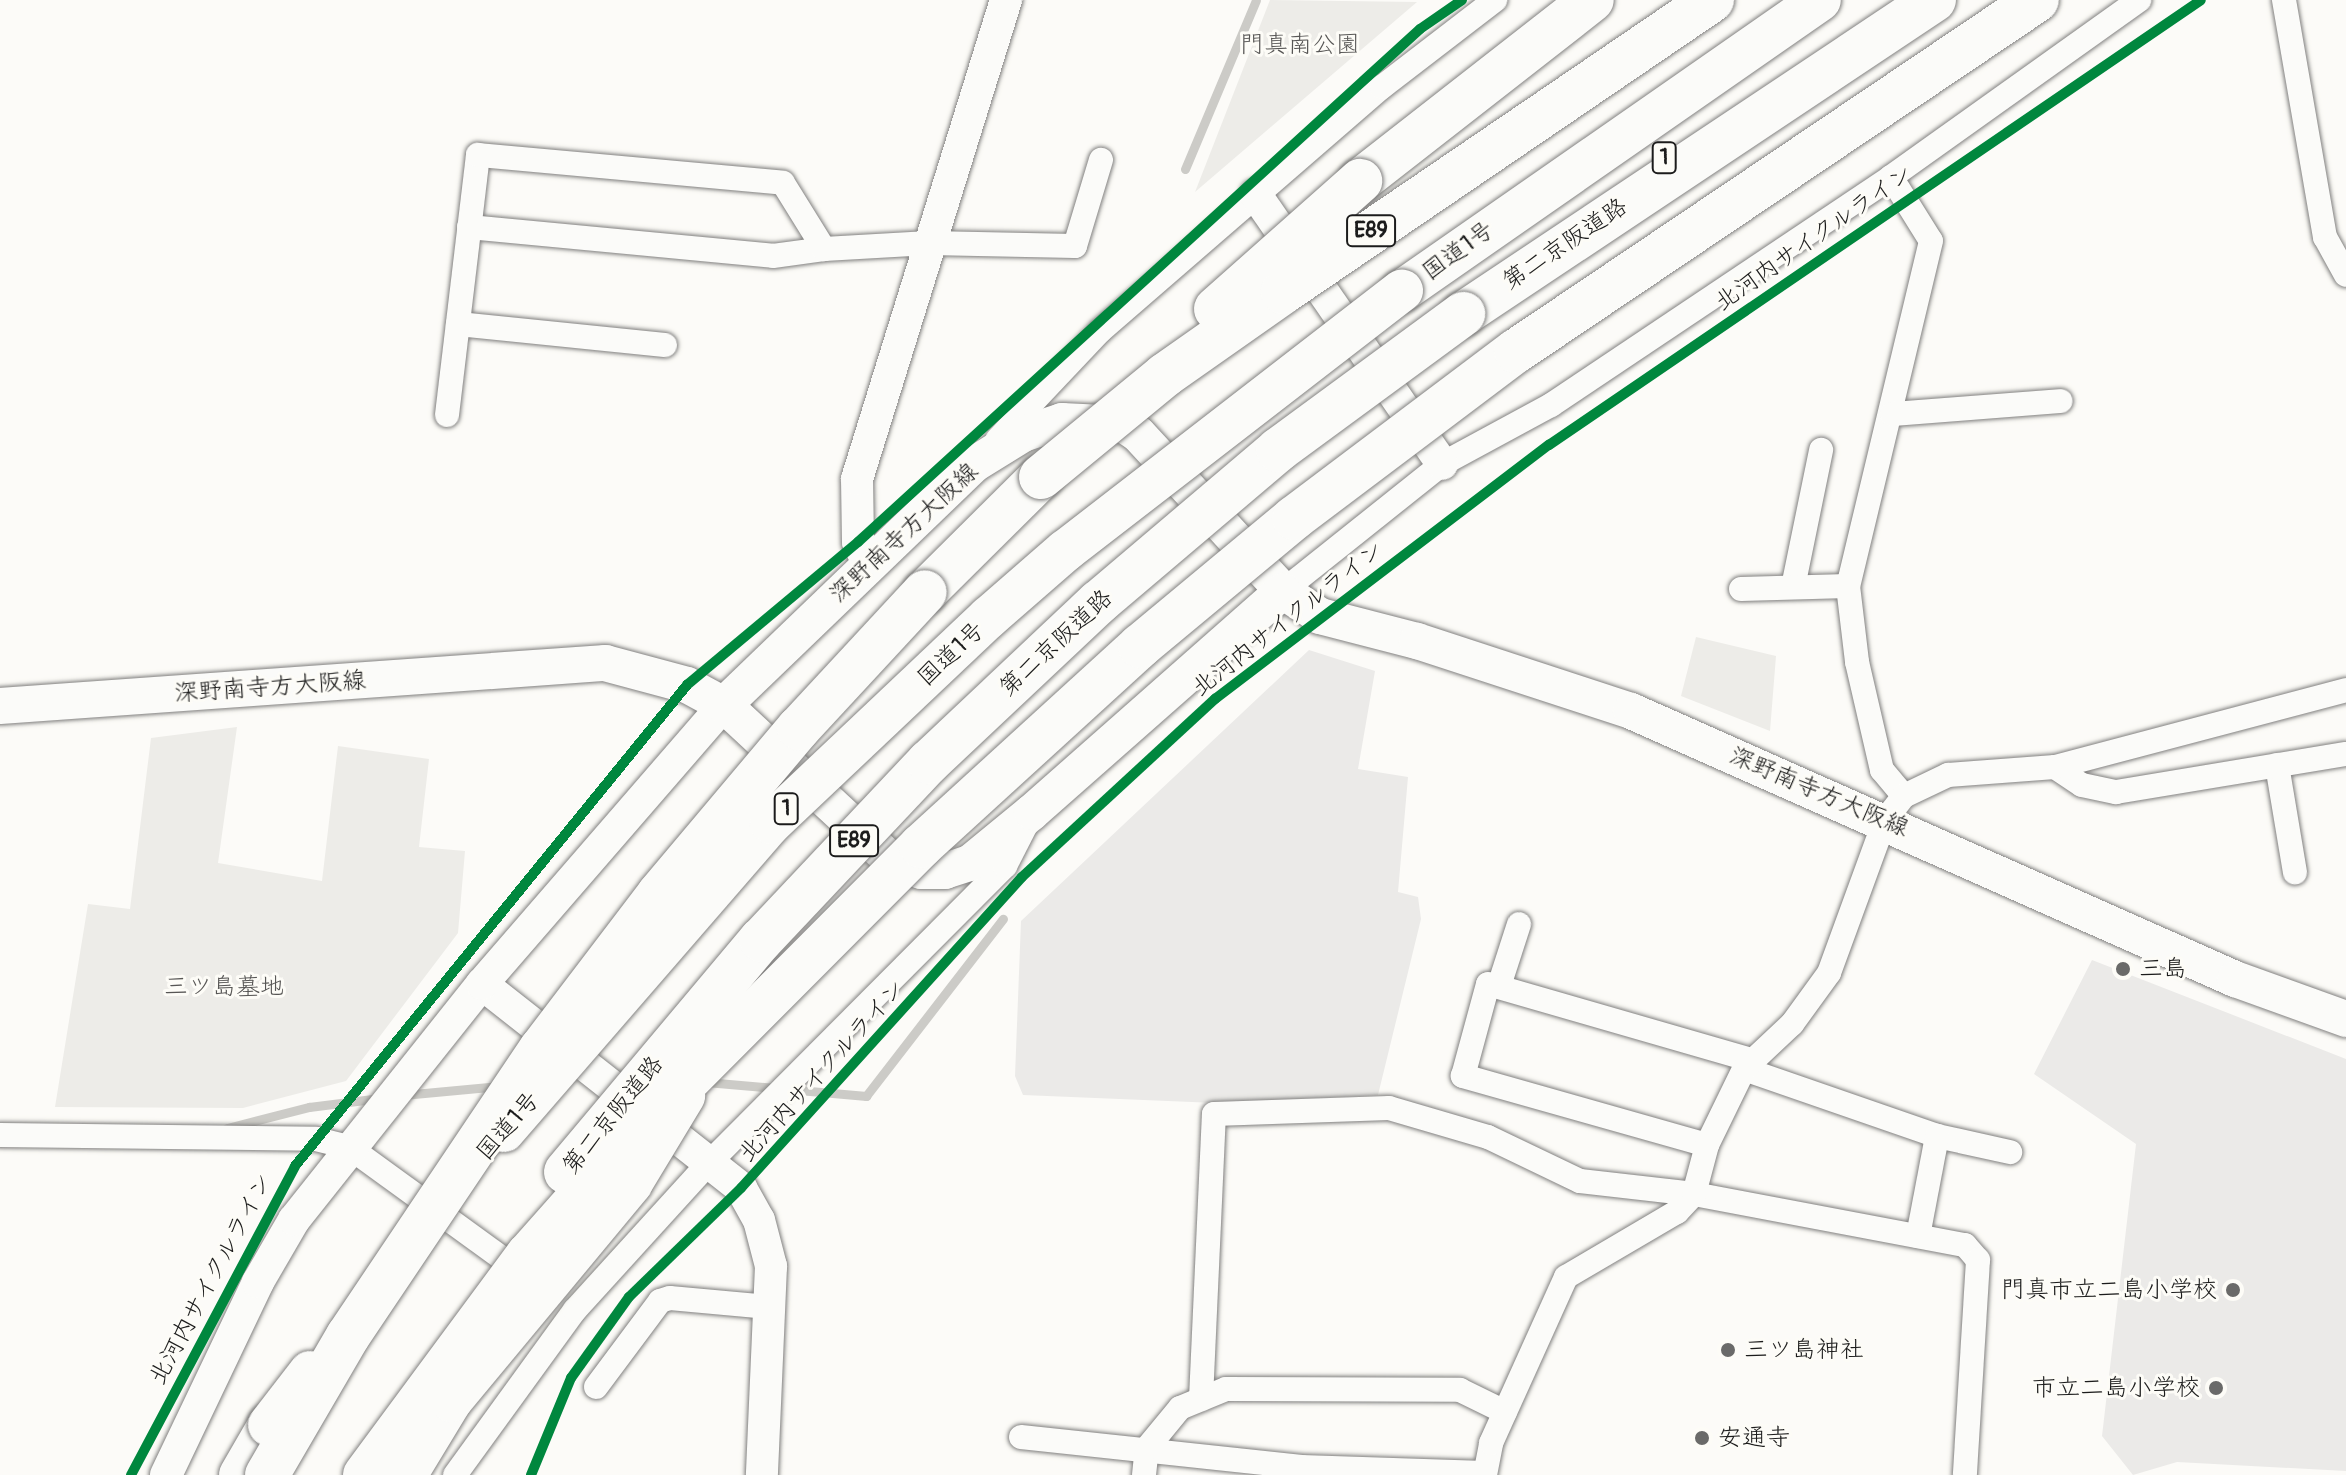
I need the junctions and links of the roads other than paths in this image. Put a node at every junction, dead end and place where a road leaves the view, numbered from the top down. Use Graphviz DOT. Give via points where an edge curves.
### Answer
graph roads {
  1 [pos="1006,0"];
  2 [pos="1495,0"];
  3 [pos="1592,0"];
  4 [pos="1712,0"];
  5 [pos="1820,0"];
  6 [pos="1911,0"];
  7 [pos="1934,0"];
  8 [pos="2037,0"];
  9 [pos="2139,0"];
  10 [pos="2284,0"];
  11 [pos="1101,160"];
  12 [pos="1891,177"];
  13 [pos="1256,195"];
  14 [pos="469,227"];
  15 [pos="929,243"];
  16 [pos="824,249"];
  17 [pos="2346,275"];
  18 [pos="458,324"];
  19 [pos="665,345"];
  20 [pos="2060,401"];
  21 [pos="1892,414"];
  22 [pos="447,415"];
  23 [pos="1821,450"];
  24 [pos="1442,464"];
  25 [pos="973,465"];
  26 [pos="1041,477"];
  27 [pos="869,565"];
  28 [pos="1848,586"];
  29 [pos="1793,587"];
  30 [pos="1741,589"];
  31 [pos="1283,591"];
  32 [pos="2346,690"];
  33 [pos="724,705"];
  34 [pos="0,706"];
  35 [pos="2346,754"];
  36 [pos="2277,765"];
  37 [pos="2055,767"];
  38 [pos="1895,808"];
  39 [pos="1032,812"];
  40 [pos="2295,872"];
  41 [pos="1519,924"];
  42 [pos="482,984"];
  43 [pos="1499,986"];
  44 [pos="2346,1019"];
  45 [pos="575,1058"];
  46 [pos="1748,1065"];
  47 [pos="664,1129"];
  48 [pos="0,1135"];
  49 [pos="1937,1136"];
  50 [pos="1707,1145"];
  51 [pos="349,1147"];
  52 [pos="2010,1152"];
  53 [pos="708,1164"];
  54 [pos="1694,1194"];
  55 [pos="436,1210"];
  56 [pos="1918,1236"];
  57 [pos="560,1299"];
  58 [pos="769,1307"];
  59 [pos="596,1387"];
  60 [pos="1201,1399"];
  61 [pos="1505,1412"];
  62 [pos="1021,1437"];
  63 [pos="1147,1448"];
  64 [pos="1485,1474"];
  65 [pos="166,1475"];
  66 [pos="240,1475"];
  67 [pos="267,1475"];
  68 [pos="357,1475"];
  69 [pos="365,1475"];
  70 [pos="406,1475"];
  71 [pos="455,1475"];
  72 [pos="762,1475"];
  73 [pos="1144,1475"];
  74 [pos="1965,1475"];
  1 -- 15 [label="street"];
  2 -- 13 [label="street" via="1447,34"];
  3 -- 26 [label="highway, bridge" via="1360,181 1155,364"];
  4 -- 26 [label="highway, E89, bridge" via="1236,325"];
  5 -- 45 [label="highway, 国道1号 / 1, bridge" via="1402,291 1065,551 771,823"];
  6 -- 47 [label="highway, 国道1号 / 1, bridge" via="1672,153 1423,327 1090,590 931,745 783,930"];
  7 -- 68 [label="highway, 第二京阪道路 / E89, bridge" via="1463,314 1278,450 1088,613 929,762 761,940 619,1105 507,1249"];
  8 -- 69 [label="highway, bridge" via="1516,351 1294,518 1140,646 921,846 646,1122 528,1255"];
  9 -- 12 [label="street"];
  10 -- 17 [label="street" via="2325,237"];
  11 -- 15 [label="street" via="1075,246"];
  12 -- 21 [label="street" via="1931,241"];
  12 -- 24 [label="street" via="1551,405"];
  13 -- 24 [label="street"];
  13 -- 25 [label="street" via="1100,331"];
  14 -- 16 [label="street" via="773,256"];
  14 -- 16 [label="street" via="478,155 783,183"];
  14 -- 18 [label="street"];
  15 -- 16 [label="street"];
  15 -- 27 [label="street" via="857,479 858,542"];
  18 -- 19 [label="street"];
  18 -- 22 [label="street"];
  20 -- 21 [label="street"];
  21 -- 28 [label="street"];
  23 -- 29 [label="street"];
  24 -- 31 [label="street"];
  25 -- 27 [label="main road, 深野南寺方大阪線"];
  25 -- 31 [label="main road, 深野南寺方大阪線" via="1023,434 1062,421 1123,424"];
  26 -- 67 [label="highway, E89, bridge" via="799,728 650,906 541,1049 446,1188 348,1336"];
  27 -- 33 [label="main road, 深野南寺方大阪線"];
  28 -- 29 [label="street"];
  28 -- 38 [label="street" via="1857,662"];
  29 -- 30 [label="street"];
  31 -- 38 [label="main road, 深野南寺方大阪線" via="1320,616 1417,641 1631,711"];
  31 -- 39 [label="main road, 深野南寺方大阪線"];
  32 -- 37 [label="street"];
  33 -- 34 [label="main road, 深野南寺方大阪線" via="687,685 605,663"];
  33 -- 39 [label="main road, 深野南寺方大阪線" via="891,860 921,871 970,863"];
  33 -- 42 [label="street"];
  35 -- 36 [label="street"];
  36 -- 37 [label="street" via="2116,792 2082,785"];
  36 -- 40 [label="street"];
  37 -- 38 [label="street" via="1948,775"];
  38 -- 44 [label="main road, 深野南寺方大阪線" via="2235,979"];
  38 -- 46 [label="street" via="1829,973 1792,1024"];
  39 -- 53 [label="street" via="1005,866"];
  41 -- 43 [label="street"];
  42 -- 45 [label="street"];
  42 -- 51 [label="street"];
  43 -- 46 [label="street"];
  43 -- 50 [label="street" via="1488,984 1463,1076"];
  45 -- 47 [label="street"];
  45 -- 55 [label="highway, 国道1号 / 1, bridge"];
  46 -- 49 [label="street"];
  46 -- 50 [label="street"];
  47 -- 53 [label="street"];
  47 -- 57 [label="highway, 国道1号 / 1, bridge"];
  48 -- 51 [label="street" via="316,1139"];
  49 -- 52 [label="street"];
  49 -- 56 [label="street"];
  50 -- 54 [label="street"];
  51 -- 55 [label="street"];
  51 -- 65 [label="street" via="294,1220 258,1282"];
  53 -- 57 [label="street"];
  53 -- 58 [label="street" via="741,1188 759,1220 769,1245"];
  54 -- 56 [label="street"];
  54 -- 60 [label="street" via="1580,1181 1488,1137 1389,1108 1214,1114"];
  54 -- 61 [label="street" via="1677,1212 1566,1277"];
  55 -- 57 [label="street"];
  55 -- 66 [label="highway, 国道1号 / 1, bridge" via="269,1425"];
  56 -- 74 [label="street" via="1965,1245 1978,1260"];
  57 -- 70 [label="highway, 国道1号 / 1, bridge" via="451,1401"];
  57 -- 71 [label="street"];
  58 -- 59 [label="street" via="660,1301"];
  58 -- 72 [label="street"];
  60 -- 61 [label="street" via="1226,1389 1460,1390"];
  60 -- 63 [label="street" via="1180,1408"];
  61 -- 64 [label="street"];
  62 -- 63 [label="street"];
  63 -- 64 [label="street" via="1301,1467"];
  63 -- 73 [label="street"];
}
